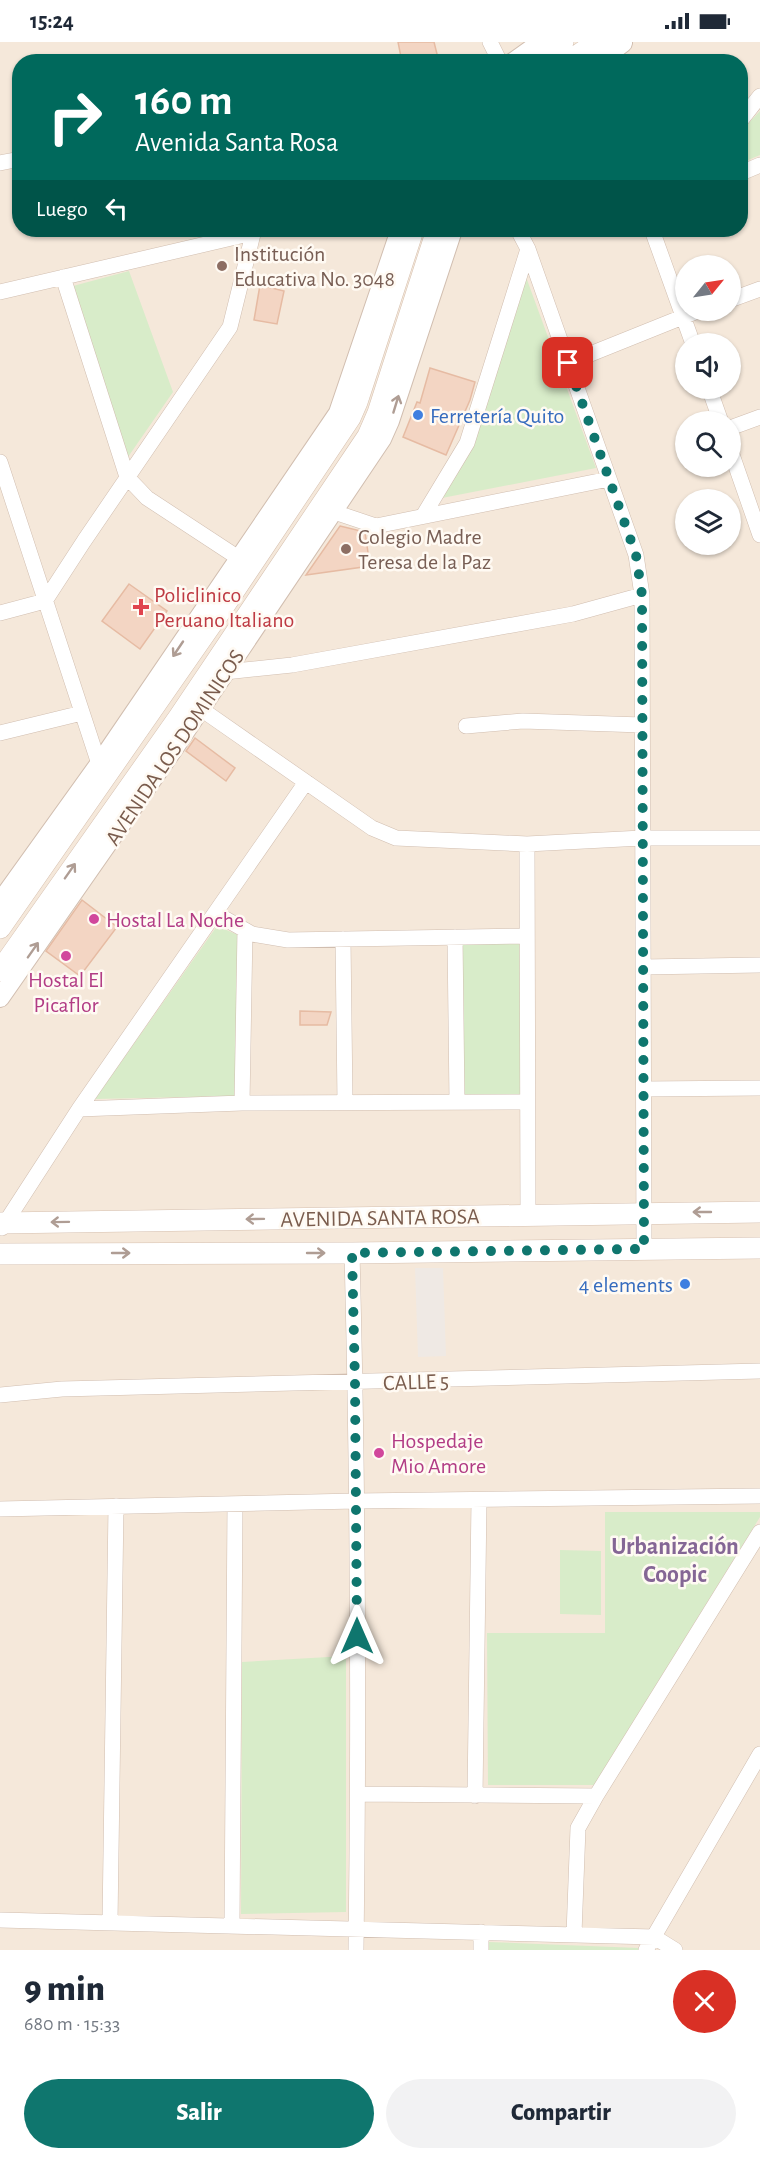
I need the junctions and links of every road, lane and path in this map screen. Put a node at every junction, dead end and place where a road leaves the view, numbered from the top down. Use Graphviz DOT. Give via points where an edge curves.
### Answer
graph roads {
  1 [pos="541,42"];
  2 [pos="563,42"];
  3 [pos="610,48"];
  4 [pos="524,54"];
  5 [pos="546,54"];
  6 [pos="592,54"];
  7 [pos="760,96"];
  8 [pos="748,111"];
  9 [pos="229,237"];
  10 [pos="252,237"];
  11 [pos="398,237"];
  12 [pos="411,237"];
  13 [pos="435,237"];
  14 [pos="451,237"];
  15 [pos="522,237"];
  16 [pos="655,237"];
  17 [pos="528,249"];
  18 [pos="63,277"];
  19 [pos="760,289"];
  20 [pos="0,292"];
  21 [pos="675,292"];
  22 [pos="741,296"];
  23 [pos="675,320"];
  24 [pos="404,336"];
  25 [pos="568,363"];
  26 [pos="406,372"];
  27 [pos="760,417"];
  28 [pos="741,424"];
  29 [pos="0,462"];
  30 [pos="127,477"];
  31 [pos="740,477"];
  32 [pos="609,479"];
  33 [pos="334,512"];
  34 [pos="423,516"];
  35 [pos="760,535"];
  36 [pos="240,559"];
  37 [pos="642,595"];
  38 [pos="45,601"];
  39 [pos="224,606"];
  40 [pos="0,613"];
  41 [pos="195,623"];
  42 [pos="225,672"];
  43 [pos="201,709"];
  44 [pos="82,713"];
  45 [pos="179,717"];
  46 [pos="642,725"];
  47 [pos="466,726"];
  48 [pos="0,733"];
  49 [pos="173,750"];
  50 [pos="99,764"];
  51 [pos="306,782"];
  52 [pos="642,838"];
  53 [pos="760,838"];
  54 [pos="527,844"];
  55 [pos="0,902"];
  56 [pos="215,913"];
  57 [pos="0,928"];
  58 [pos="245,930"];
  59 [pos="527,936"];
  60 [pos="455,938"];
  61 [pos="342,939"];
  62 [pos="760,965"];
  63 [pos="644,967"];
  64 [pos="0,971"];
  65 [pos="0,998"];
  66 [pos="760,1088"];
  67 [pos="645,1089"];
  68 [pos="242,1102"];
  69 [pos="345,1102"];
  70 [pos="457,1102"];
  71 [pos="527,1102"];
  72 [pos="80,1109"];
  73 [pos="760,1212"];
  74 [pos="645,1213"];
  75 [pos="528,1215"];
  76 [pos="2,1225"];
  77 [pos="760,1248"];
  78 [pos="644,1249"];
  79 [pos="352,1253"];
  80 [pos="0,1254"];
  81 [pos="760,1371"];
  82 [pos="355,1382"];
  83 [pos="0,1395"];
  84 [pos="760,1496"];
  85 [pos="479,1500"];
  86 [pos="357,1501"];
  87 [pos="235,1504"];
  88 [pos="116,1506"];
  89 [pos="0,1509"];
  90 [pos="760,1532"];
  91 [pos="760,1754"];
  92 [pos="358,1794"];
  93 [pos="474,1796"];
  94 [pos="596,1796"];
  95 [pos="0,1920"];
  96 [pos="110,1922"];
  97 [pos="232,1925"];
  98 [pos="356,1928"];
  99 [pos="481,1932"];
  100 [pos="574,1934"];
  101 [pos="650,1943"];
  102 [pos="356,1950"];
  103 [pos="481,1950"];
  104 [pos="675,1950"];
  1 -- 4 [label="street"];
  2 -- 5 [label="main road"];
  3 -- 6 [label="main road"];
  7 -- 8 [label="street"];
  9 -- 18 [label="street"];
  10 -- 30 [label="street" via="230,327"];
  11 -- 36 [label="street" via="342,405"];
  12 -- 39 [label="main road, AVENIDA LOS DOMINICOS" via="350,418"];
  13 -- 24 [label="main road, AVENIDA LOS DOMINICOS"];
  14 -- 26 [label="street, AVENIDA LOS DOMINICOS"];
  15 -- 17 [label="street"];
  16 -- 21 [label="street"];
  17 -- 25 [label="street"];
  17 -- 34 [label="street" via="467,443"];
  18 -- 20 [label="street"];
  18 -- 30 [label="street"];
  19 -- 22 [label="street"];
  23 -- 25 [label="street"];
  24 -- 26 [label="main road"];
  24 -- 45 [label="main road, AVENIDA LOS DOMINICOS" via="368,436"];
  25 -- 32 [label="street"];
  33 -- 26 [label="street, AVENIDA LOS DOMINICOS, one-way" via="382,439"];
  27 -- 28 [label="street"];
  29 -- 38 [label="street"];
  30 -- 36 [label="street" via="147,498"];
  30 -- 38 [label="street"];
  31 -- 35 [label="street"];
  32 -- 34 [label="street"];
  32 -- 37 [label="street" via="636,555"];
  33 -- 34 [label="street" via="376,526"];
  33 -- 42 [label="street, AVENIDA LOS DOMINICOS"];
  36 -- 41 [label="street"];
  37 -- 42 [label="street" via="573,614 292,665"];
  37 -- 46 [label="street"];
  38 -- 40 [label="street"];
  38 -- 44 [label="street"];
  39 -- 41 [label="main road"];
  39 -- 57 [label="main road, AVENIDA LOS DOMINICOS"];
  41 -- 50 [label="street, one-way"];
  42 -- 43 [label="street, AVENIDA LOS DOMINICOS"];
  43 -- 49 [label="street, AVENIDA LOS DOMINICOS"];
  43 -- 51 [label="street"];
  44 -- 48 [label="street"];
  44 -- 50 [label="street"];
  45 -- 49 [label="main road"];
  64 -- 45 [label="main road, AVENIDA LOS DOMINICOS, one-way"];
  46 -- 47 [label="street" via="523,721"];
  46 -- 52 [label="street"];
  65 -- 49 [label="street, AVENIDA LOS DOMINICOS, one-way"];
  50 -- 55 [label="street"];
  51 -- 54 [label="street" via="372,828 396,838"];
  51 -- 56 [label="street"];
  52 -- 53 [label="street"];
  52 -- 54 [label="street"];
  52 -- 63 [label="street"];
  54 -- 59 [label="street"];
  56 -- 58 [label="street"];
  56 -- 72 [label="street"];
  58 -- 61 [label="street" via="288,940"];
  58 -- 68 [label="street"];
  59 -- 60 [label="street"];
  59 -- 71 [label="street"];
  60 -- 61 [label="street"];
  60 -- 70 [label="street"];
  61 -- 69 [label="street"];
  62 -- 63 [label="street"];
  63 -- 67 [label="street"];
  66 -- 67 [label="street"];
  67 -- 74 [label="street"];
  68 -- 69 [label="street"];
  68 -- 72 [label="street"];
  69 -- 70 [label="street"];
  70 -- 71 [label="street"];
  71 -- 75 [label="street"];
  72 -- 76 [label="street"];
  73 -- 74 [label="main road, AVENIDA SANTA ROSA, one-way"];
  74 -- 75 [label="main road, AVENIDA SANTA ROSA"];
  74 -- 78 [label="street"];
  75 -- 76 [label="main road, AVENIDA SANTA ROSA, one-way"];
  77 -- 78 [label="main road, AVENIDA SANTA ROSA"];
  78 -- 79 [label="main road, AVENIDA SANTA ROSA"];
  80 -- 79 [label="main road, AVENIDA SANTA ROSA, one-way"];
  79 -- 82 [label="street"];
  81 -- 82 [label="street, CALLE 5"];
  82 -- 83 [label="street, CALLE 5" via="62,1389"];
  82 -- 86 [label="street"];
  84 -- 85 [label="street"];
  85 -- 86 [label="street"];
  85 -- 93 [label="street"];
  86 -- 87 [label="street"];
  86 -- 92 [label="street"];
  87 -- 88 [label="street"];
  87 -- 97 [label="street"];
  88 -- 89 [label="street"];
  88 -- 96 [label="street"];
  90 -- 94 [label="street"];
  91 -- 101 [label="street"];
  92 -- 93 [label="street"];
  92 -- 98 [label="street"];
  93 -- 94 [label="street"];
  94 -- 100 [label="street" via="578,1828"];
  95 -- 96 [label="street"];
  96 -- 97 [label="street"];
  97 -- 98 [label="street"];
  98 -- 99 [label="street"];
  98 -- 102 [label="street"];
  99 -- 100 [label="street"];
  99 -- 103 [label="street"];
  100 -- 101 [label="street"];
  101 -- 104 [label="street"];
}
